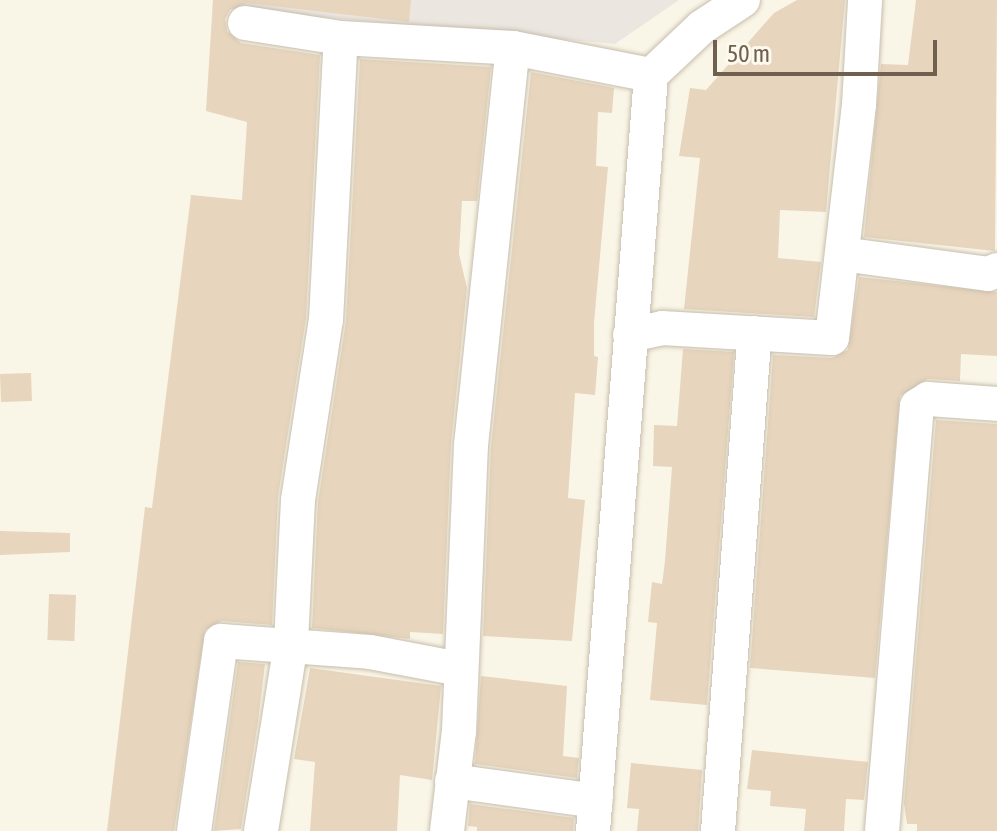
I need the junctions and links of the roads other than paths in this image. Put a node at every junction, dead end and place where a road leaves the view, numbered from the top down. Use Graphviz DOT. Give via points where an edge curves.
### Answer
graph roads {
  1 [pos="743,0"];
  2 [pos="865,0"];
  3 [pos="245,23"];
  4 [pos="341,38"];
  5 [pos="513,48"];
  6 [pos="651,75"];
  7 [pos="842,254"];
  8 [pos="997,270"];
  9 [pos="755,333"];
  10 [pos="630,335"];
  11 [pos="997,404"];
  12 [pos="291,643"];
  13 [pos="460,669"];
  14 [pos="452,781"];
  15 [pos="595,816"];
  16 [pos="194,831"];
  17 [pos="261,831"];
  18 [pos="447,831"];
  19 [pos="718,831"];
  20 [pos="882,831"];
  1 -- 6 [label="street" via="702,27"];
  2 -- 7 [label="street"];
  3 -- 4 [label="street"];
  4 -- 5 [label="street"];
  4 -- 12 [label="street" via="326,320 298,500"];
  5 -- 6 [label="street"];
  5 -- 13 [label="street" via="471,445"];
  6 -- 10 [label="street"];
  7 -- 8 [label="street" via="988,274"];
  7 -- 9 [label="street" via="832,338"];
  9 -- 10 [label="street" via="662,328"];
  9 -- 19 [label="street"];
  10 -- 15 [label="street"];
  11 -- 20 [label="street" via="928,399 917,406"];
  12 -- 13 [label="street"];
  12 -- 16 [label="street" via="221,641"];
  12 -- 17 [label="street"];
  13 -- 14 [label="street"];
  14 -- 15 [label="street"];
  14 -- 18 [label="street"];
}
